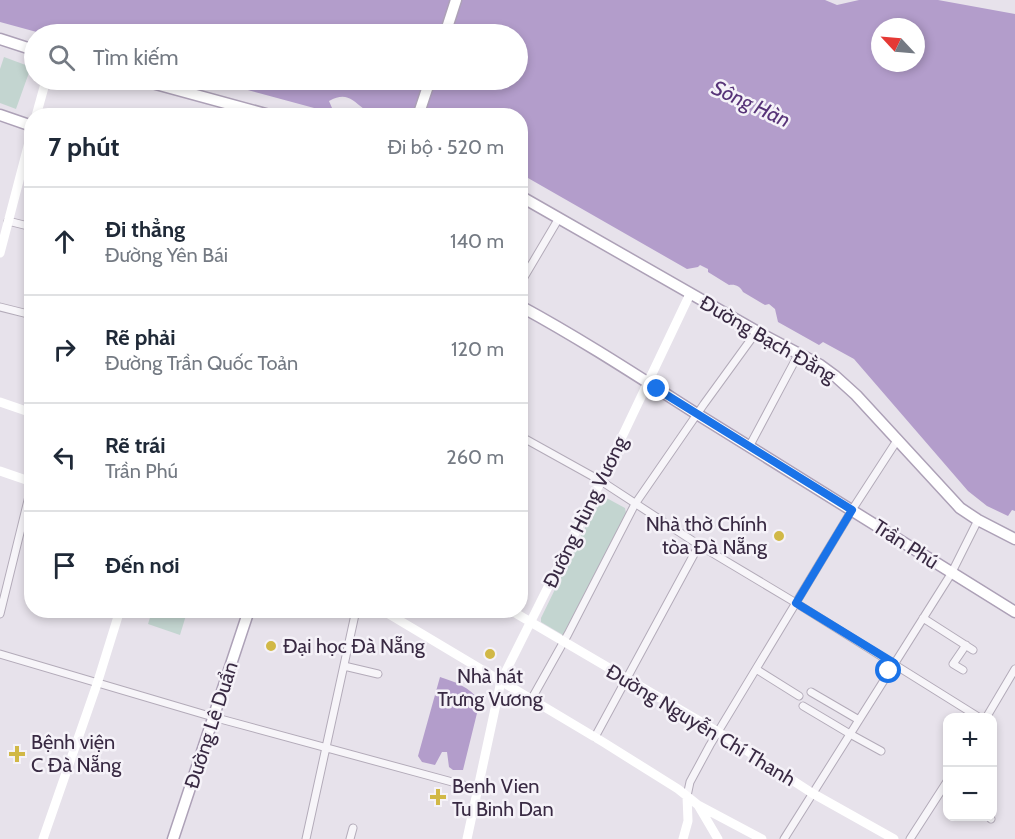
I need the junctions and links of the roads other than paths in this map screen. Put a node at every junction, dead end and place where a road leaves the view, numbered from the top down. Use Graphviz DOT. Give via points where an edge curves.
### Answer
graph roads {
  1 [pos="456,0"];
  2 [pos="448,24"];
  3 [pos="0,39"];
  4 [pos="24,47"];
  5 [pos="43,90"];
  6 [pos="178,90"];
  7 [pos="427,90"];
  8 [pos="38,108"];
  9 [pos="244,108"];
  10 [pos="421,108"];
  11 [pos="0,115"];
  12 [pos="24,123"];
  13 [pos="24,161"];
  14 [pos="528,201"];
  15 [pos="559,218"];
  16 [pos="8,221"];
  17 [pos="24,225"];
  18 [pos="0,253"];
  19 [pos="528,270"];
  20 [pos="690,294"];
  21 [pos="0,307"];
  22 [pos="528,311"];
  23 [pos="24,313"];
  24 [pos="757,332"];
  25 [pos="798,354"];
  26 [pos="647,382"];
  27 [pos="0,402"];
  28 [pos="24,410"];
  29 [pos="697,414"];
  30 [pos="898,439"];
  31 [pos="528,440"];
  32 [pos="749,447"];
  33 [pos="0,471"];
  34 [pos="24,480"];
  35 [pos="600,481"];
  36 [pos="635,504"];
  37 [pos="852,510"];
  38 [pos="24,516"];
  39 [pos="978,520"];
  40 [pos="1015,539"];
  41 [pos="699,545"];
  42 [pos="951,574"];
  43 [pos="796,603"];
  44 [pos="1015,612"];
  45 [pos="0,614"];
  46 [pos="118,618"];
  47 [pos="246,618"];
  48 [pos="354,618"];
  49 [pos="395,618"];
  50 [pos="523,618"];
  51 [pos="923,618"];
  52 [pos="530,622"];
  53 [pos="564,641"];
  54 [pos="966,645"];
  55 [pos="973,650"];
  56 [pos="0,654"];
  57 [pos="894,663"];
  58 [pos="344,666"];
  59 [pos="756,669"];
  60 [pos="1015,669"];
  61 [pos="963,670"];
  62 [pos="378,674"];
  63 [pos="627,679"];
  64 [pos="501,681"];
  65 [pos="97,684"];
  66 [pos="812,692"];
  67 [pos="799,696"];
  68 [pos="531,700"];
  69 [pos="803,706"];
  70 [pos="974,713"];
  71 [pos="988,713"];
  72 [pos="213,717"];
  73 [pos="859,720"];
  74 [pos="718,732"];
  75 [pos="850,734"];
  76 [pos="595,737"];
  77 [pos="326,748"];
  78 [pos="881,751"];
  79 [pos="478,789"];
  80 [pos="943,790"];
  81 [pos="812,793"];
  82 [pos="687,796"];
  83 [pos="698,805"];
  84 [pos="717,814"];
  85 [pos="708,823"];
  86 [pos="353,828"];
  87 [pos="43,839"];
  88 [pos="173,839"];
  89 [pos="306,839"];
  90 [pos="350,839"];
  91 [pos="467,839"];
  92 [pos="683,839"];
  93 [pos="718,839"];
  94 [pos="762,839"];
  95 [pos="784,839"];
  96 [pos="894,839"];
  97 [pos="910,839"];
  1 -- 2 [label="main road"];
  3 -- 4 [label="main road"];
  5 -- 8 [label="street"];
  6 -- 9 [label="main road"];
  7 -- 10 [label="main road"];
  11 -- 12 [label="main road"];
  13 -- 16 [label="street"];
  14 -- 15 [label="main road, Đường Bạch Đằng"];
  15 -- 19 [label="street"];
  15 -- 20 [label="main road, Đường Bạch Đằng"];
  16 -- 17 [label="street"];
  16 -- 18 [label="street"];
  20 -- 24 [label="main road, Đường Bạch Đằng"];
  20 -- 26 [label="street, Đường Hùng Vương"];
  21 -- 23 [label="street"];
  22 -- 26 [label="main road, Trần Phú"];
  24 -- 25 [label="main road, Đường Bạch Đằng"];
  24 -- 29 [label="street"];
  25 -- 30 [label="main road, Đường Bạch Đằng" via="836,376"];
  25 -- 32 [label="street"];
  26 -- 29 [label="main road, Trần Phú"];
  26 -- 35 [label="street, Đường Hùng Vương"];
  27 -- 28 [label="street"];
  29 -- 32 [label="main road, Trần Phú"];
  29 -- 36 [label="street"];
  30 -- 37 [label="street"];
  30 -- 39 [label="main road, Đường Bạch Đằng" via="952,500"];
  31 -- 35 [label="street"];
  32 -- 37 [label="main road, Trần Phú"];
  33 -- 34 [label="street"];
  35 -- 36 [label="street"];
  35 -- 52 [label="street, Đường Hùng Vương"];
  36 -- 41 [label="street"];
  36 -- 53 [label="street"];
  37 -- 42 [label="main road, Trần Phú"];
  37 -- 43 [label="street"];
  38 -- 45 [label="street"];
  39 -- 40 [label="main road, Đường Bạch Đằng"];
  39 -- 42 [label="street"];
  41 -- 43 [label="street"];
  41 -- 63 [label="street"];
  42 -- 44 [label="main road, Trần Phú"];
  42 -- 51 [label="street"];
  43 -- 57 [label="street"];
  43 -- 59 [label="street"];
  46 -- 65 [label="street"];
  47 -- 72 [label="main road, Đường Lê Duẩn"];
  48 -- 58 [label="street"];
  49 -- 64 [label="street"];
  50 -- 52 [label="street, Đường Nguyễn Chí Thanh"];
  51 -- 54 [label="street"];
  51 -- 57 [label="street"];
  52 -- 53 [label="street, Đường Nguyễn Chí Thanh"];
  52 -- 64 [label="street, Đường Hùng Vương"];
  53 -- 63 [label="street, Đường Nguyễn Chí Thanh"];
  53 -- 68 [label="street"];
  54 -- 55 [label="street"];
  54 -- 61 [label="street" via="953,664"];
  56 -- 65 [label="street"];
  57 -- 70 [label="street"];
  57 -- 73 [label="street"];
  58 -- 62 [label="street"];
  58 -- 77 [label="street"];
  59 -- 67 [label="street"];
  59 -- 74 [label="street"];
  60 -- 71 [label="street"];
  63 -- 74 [label="street, Đường Nguyễn Chí Thanh"];
  63 -- 76 [label="street"];
  64 -- 68 [label="street"];
  64 -- 79 [label="street, Đường Hùng Vương"];
  65 -- 72 [label="street"];
  65 -- 87 [label="street"];
  66 -- 73 [label="street"];
  68 -- 76 [label="street"];
  69 -- 75 [label="street"];
  72 -- 77 [label="street"];
  72 -- 88 [label="main road, Đường Lê Duẩn"];
  73 -- 75 [label="street"];
  74 -- 81 [label="street, Đường Nguyễn Chí Thanh"];
  74 -- 82 [label="street" via="690,782"];
  75 -- 78 [label="street"];
  75 -- 81 [label="street"];
  76 -- 82 [label="street"];
  77 -- 79 [label="street"];
  77 -- 89 [label="street"];
  79 -- 91 [label="street, Đường Hùng Vương"];
  80 -- 97 [label="street"];
  81 -- 95 [label="street"];
  81 -- 96 [label="street, Đường Nguyễn Chí Thanh"];
  82 -- 83 [label="street"];
  82 -- 92 [label="street" via="688,821"];
  83 -- 84 [label="street"];
  83 -- 85 [label="street"];
  84 -- 85 [label="street"];
  84 -- 94 [label="street"];
  85 -- 93 [label="street"];
  86 -- 90 [label="street"];
}
